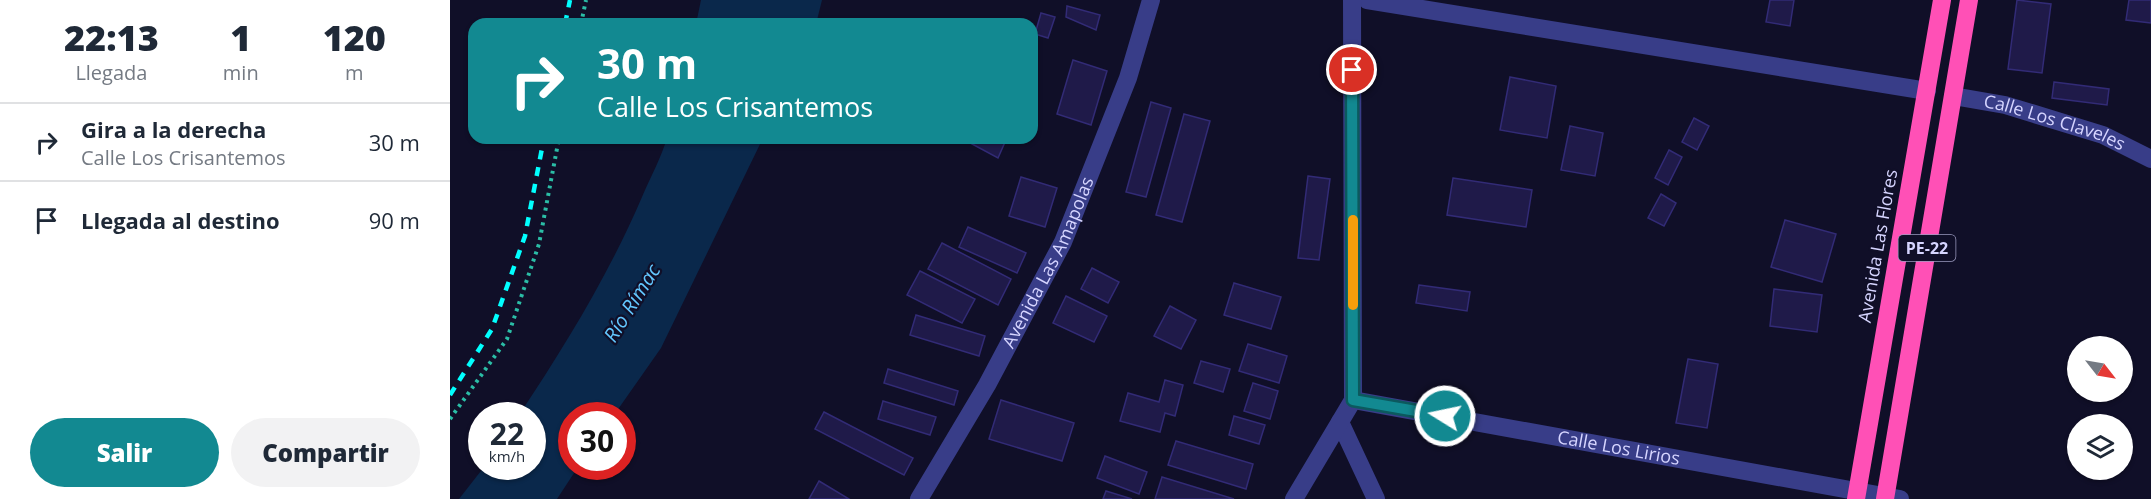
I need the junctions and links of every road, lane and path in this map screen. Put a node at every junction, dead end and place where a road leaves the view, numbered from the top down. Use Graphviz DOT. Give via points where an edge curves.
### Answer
graph roads {
  1 [pos="586,0"];
  2 [pos="1352,0"];
  3 [pos="1367,0"];
  4 [pos="1942,0"];
  5 [pos="1969,0"];
  6 [pos="1148,4"];
  7 [pos="582,18"];
  8 [pos="1927,91"];
  9 [pos="1953,96"];
  10 [pos="558,144"];
  11 [pos="2151,159"];
  12 [pos="1353,400"];
  13 [pos="450,419"];
  14 [pos="1340,422"];
  15 [pos="1856,495"];
  16 [pos="1890,498"];
  17 [pos="919,499"];
  18 [pos="1294,499"];
  19 [pos="1376,499"];
  1 -- 7 [label="path"];
  2 -- 12 [label="street"];
  3 -- 8 [label="street"];
  4 -- 8 [label="highway, Avenida Las Flores / PE-22"];
  5 -- 9 [label="highway, PE-22"];
  6 -- 17 [label="street, Avenida Las Amapolas" via="1128,78 1063,242 987,385"];
  8 -- 15 [label="highway, Avenida Las Flores / PE-22"];
  9 -- 11 [label="street, Calle Los Claveles" via="2005,105 2103,135"];
  9 -- 16 [label="highway, PE-22"];
  10 -- 13 [label="path" via="539,244 507,339"];
  12 -- 14 [label="street"];
  12 -- 15 [label="street, Calle Los Lirios"];
  14 -- 18 [label="street"];
  14 -- 19 [label="street"];
  15 -- 16 [label="street, Calle Los Lirios"];
}
